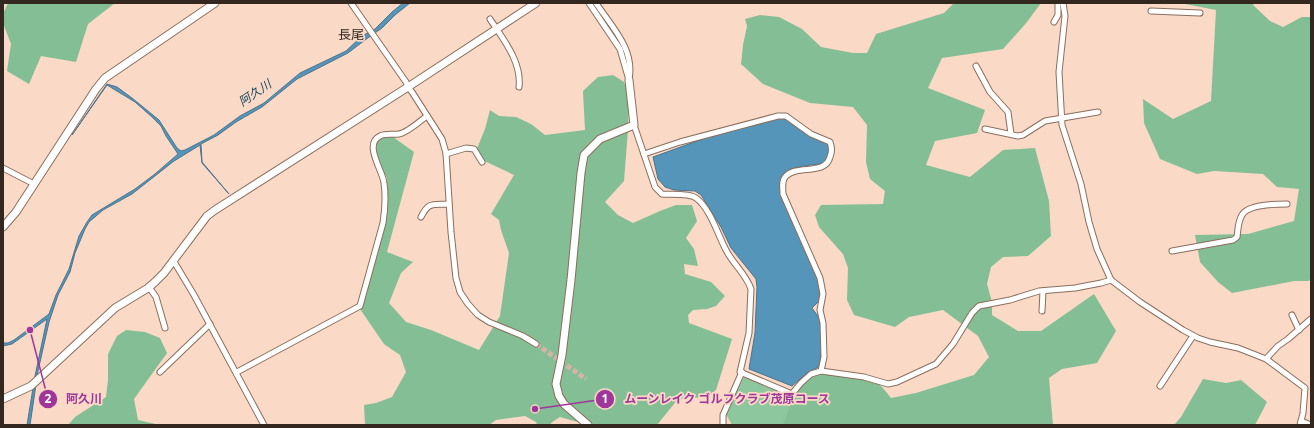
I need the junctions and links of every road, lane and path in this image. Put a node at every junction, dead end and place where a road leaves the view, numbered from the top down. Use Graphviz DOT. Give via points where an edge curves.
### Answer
graph roads {
  1 [pos="215,3"];
  2 [pos="351,3"];
  3 [pos="536,3"];
  4 [pos="589,3"];
  5 [pos="596,3"];
  6 [pos="1058,3"];
  7 [pos="1063,3"];
  8 [pos="1151,11"];
  9 [pos="1200,13"];
  10 [pos="490,19"];
  11 [pos="1054,22"];
  12 [pos="496,29"];
  13 [pos="976,66"];
  14 [pos="629,80"];
  15 [pos="519,87"];
  16 [pos="408,88"];
  17 [pos="1098,112"];
  18 [pos="427,116"];
  19 [pos="1061,118"];
  20 [pos="634,125"];
  21 [pos="985,129"];
  22 [pos="1011,134"];
  23 [pos="446,154"];
  24 [pos="644,154"];
  25 [pos="482,162"];
  26 [pos="3,168"];
  27 [pos="34,184"];
  28 [pos="449,204"];
  29 [pos="1287,204"];
  30 [pos="420,216"];
  31 [pos="3,227"];
  32 [pos="1172,251"];
  33 [pos="173,260"];
  34 [pos="1111,280"];
  35 [pos="150,287"];
  36 [pos="1043,290"];
  37 [pos="1042,311"];
  38 [pos="1292,314"];
  39 [pos="1311,319"];
  40 [pos="210,324"];
  41 [pos="164,328"];
  42 [pos="1299,330"];
  43 [pos="1193,336"];
  44 [pos="536,344"];
  45 [pos="1266,359"];
  46 [pos="821,371"];
  47 [pos="160,372"];
  48 [pos="237,372"];
  49 [pos="742,372"];
  50 [pos="1160,386"];
  51 [pos="3,399"];
  52 [pos="1300,423"];
  53 [pos="264,425"];
  54 [pos="588,425"];
  55 [pos="723,425"];
  56 [pos="1311,425"];
  1 -- 27 [label="street" via="105,78"];
  2 -- 16 [label="street"];
  3 -- 12 [label="street"];
  4 -- 14 [label="street" via="620,49"];
  5 -- 14 [label="street" via="626,50 630,63"];
  6 -- 11 [label="street" via="1058,15"];
  7 -- 19 [label="street" via="1065,16 1059,72"];
  8 -- 9 [label="street"];
  10 -- 12 [label="street"];
  12 -- 15 [label="street" via="515,60"];
  12 -- 16 [label="street"];
  13 -- 22 [label="street" via="990,92 1008,112"];
  14 -- 20 [label="street"];
  16 -- 18 [label="street"];
  16 -- 33 [label="street" via="215,210 207,216"];
  17 -- 19 [label="street"];
  18 -- 23 [label="street" via="442,139"];
  18 -- 48 [label="street" via="400,134 380,136 373,145 384,182 384,212 360,306"];
  19 -- 22 [label="street" via="1041,122 1023,135"];
  19 -- 34 [label="street" via="1097,249"];
  20 -- 24 [label="street"];
  20 -- 54 [label="street" via="600,139 584,155 581,172 562,355 556,384 564,404"];
  21 -- 22 [label="street"];
  23 -- 25 [label="street" via="474,148"];
  23 -- 28 [label="street"];
  24 -- 46 [label="street" via="778,116 786,116 811,134 830,142 832,152 829,162 822,167 793,172 786,176 782,183 783,194 820,278 823,294 820,310 824,357"];
  24 -- 49 [label="street" via="655,186 662,194 690,195 705,208 726,251 748,282 751,289 749,333"];
  26 -- 27 [label="street"];
  27 -- 31 [label="street"];
  28 -- 30 [label="street" via="430,205"];
  28 -- 44 [label="street" via="456,278 460,292 478,315"];
  29 -- 32 [label="street" via="1259,206 1245,211 1241,215 1237,237 1233,240"];
  33 -- 35 [label="street"];
  33 -- 40 [label="street"];
  34 -- 36 [label="street" via="1081,287"];
  34 -- 43 [label="street"];
  35 -- 41 [label="street" via="156,297"];
  35 -- 51 [label="street" via="115,308 32,386"];
  36 -- 37 [label="street"];
  36 -- 46 [label="street" via="979,306 936,364 897,382 888,384 864,377"];
  38 -- 42 [label="street"];
  39 -- 42 [label="street"];
  40 -- 47 [label="street"];
  40 -- 48 [label="street"];
  42 -- 45 [label="street"];
  43 -- 45 [label="street" via="1238,348"];
  43 -- 50 [label="street"];
  45 -- 52 [label="street" via="1305,388"];
  46 -- 49 [label="street" via="811,374 791,395"];
  48 -- 53 [label="street"];
  49 -- 55 [label="street" via="723,415"];
  52 -- 56 [label="street"];
}
